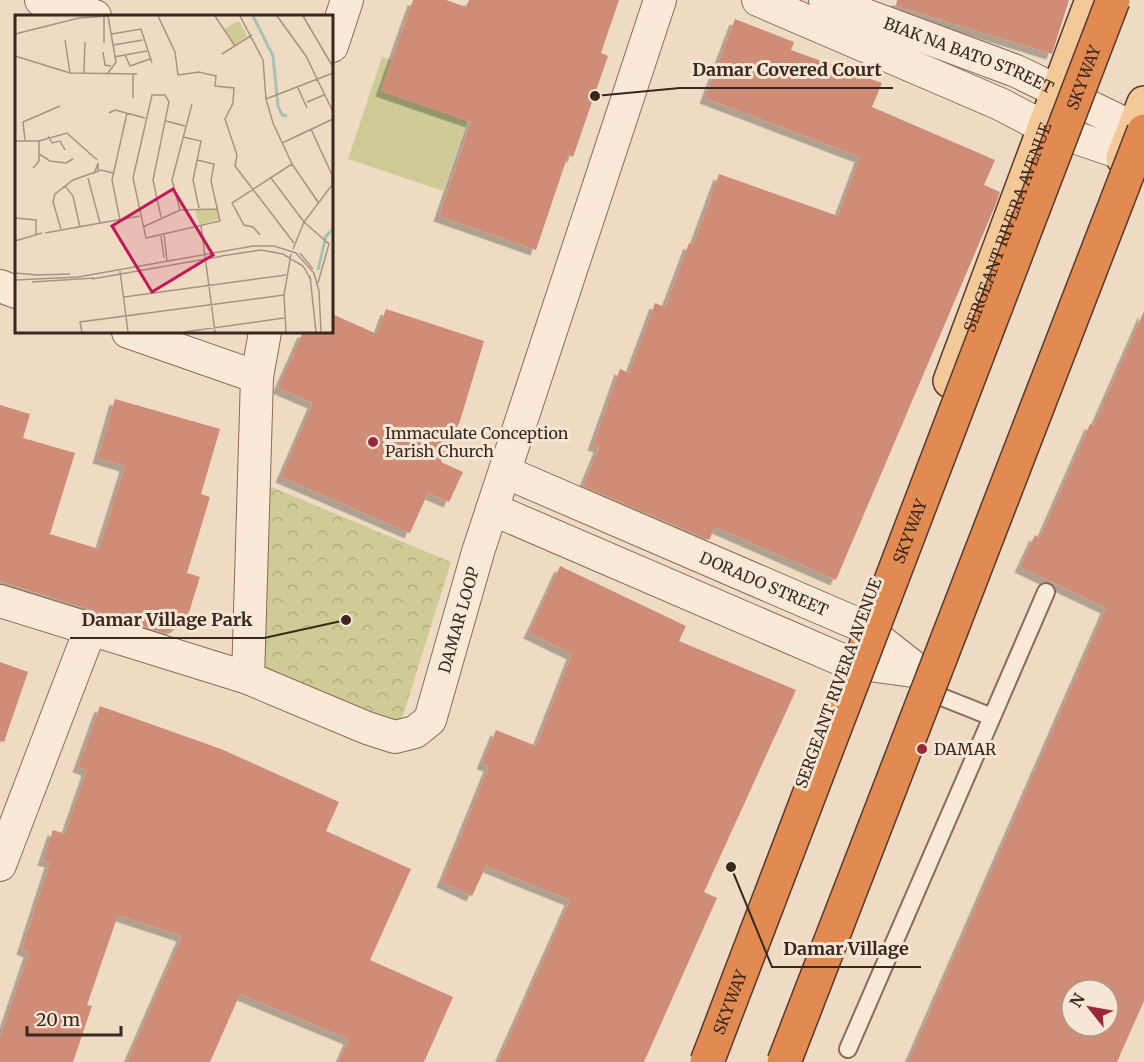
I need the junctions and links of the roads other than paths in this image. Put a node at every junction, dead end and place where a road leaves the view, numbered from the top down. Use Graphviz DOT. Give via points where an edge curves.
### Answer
graph roads {
  1 [pos="41,0"];
  2 [pos="346,0"];
  3 [pos="660,0"];
  4 [pos="758,0"];
  5 [pos="825,0"];
  6 [pos="1092,0"];
  7 [pos="1113,0"];
  8 [pos="92,15"];
  9 [pos="333,43"];
  10 [pos="1058,92"];
  11 [pos="1044,127"];
  12 [pos="1139,134"];
  13 [pos="0,286"];
  14 [pos="15,292"];
  15 [pos="131,333"];
  16 [pos="265,333"];
  17 [pos="257,377"];
  18 [pos="505,472"];
  19 [pos="492,509"];
  20 [pos="1046,592"];
  21 [pos="0,601"];
  22 [pos="860,625"];
  23 [pos="90,630"];
  24 [pos="847,663"];
  25 [pos="248,678"];
  26 [pos="917,679"];
  27 [pos="992,717"];
  28 [pos="0,865"];
  29 [pos="848,1049"];
  30 [pos="695,1062"];
  31 [pos="707,1062"];
  32 [pos="769,1062"];
  33 [pos="784,1062"];
  1 -- 8 [label="street"];
  2 -- 9 [label="street"];
  3 -- 18 [label="street, DAMAR LOOP"];
  4 -- 11 [label="street, BIAK NA BATO STREET" via="1000,104"];
  5 -- 10 [label="street, BIAK NA BATO STREET" via="1016,70"];
  6 -- 10 [label="main road, SERGEANT RIVERA AVENUE"];
  7 -- 31 [label="highway, SKYWAY, bridge"];
  10 -- 11 [label="main road, SERGEANT RIVERA AVENUE"];
  10 -- 12 [label="street, BIAK NA BATO STREET"];
  11 -- 12 [label="street, BIAK NA BATO STREET"];
  11 -- 22 [label="main road, SERGEANT RIVERA AVENUE"];
  12 -- 26 [label="main road"];
  12 -- 33 [label="highway, bridge"];
  13 -- 14 [label="street"];
  15 -- 17 [label="street"];
  16 -- 17 [label="street"];
  17 -- 25 [label="street"];
  18 -- 19 [label="street, DAMAR LOOP"];
  18 -- 22 [label="street, DORADO STREET"];
  19 -- 24 [label="street"];
  19 -- 25 [label="street, DAMAR LOOP" via="430,720 415,732 395,737 367,728"];
  20 -- 27 [label="lane"];
  21 -- 23 [label="street, DAMAR LOOP"];
  22 -- 24 [label="main road, SERGEANT RIVERA AVENUE"];
  22 -- 26 [label="street, DORADO STREET"];
  23 -- 25 [label="street, DAMAR LOOP"];
  23 -- 28 [label="street"];
  24 -- 26 [label="street"];
  24 -- 30 [label="main road, SERGEANT RIVERA AVENUE"];
  26 -- 27 [label="lane"];
  26 -- 32 [label="main road"];
  27 -- 29 [label="lane"];
}
